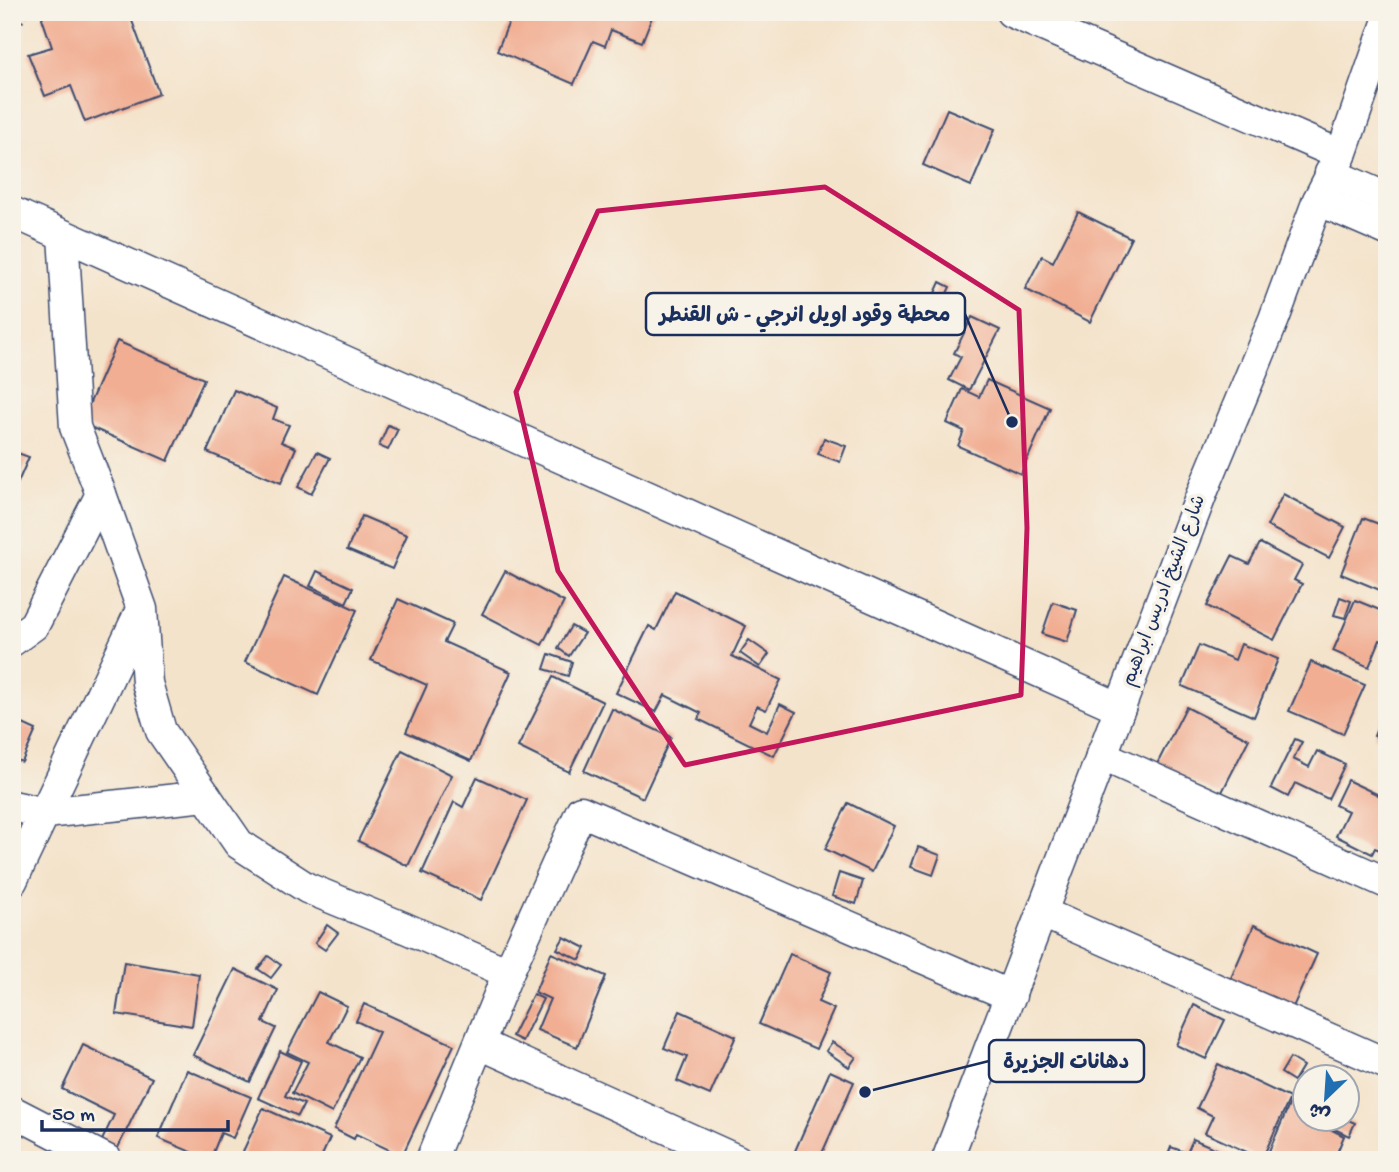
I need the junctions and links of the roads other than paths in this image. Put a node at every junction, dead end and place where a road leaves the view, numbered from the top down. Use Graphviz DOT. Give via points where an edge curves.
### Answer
graph roads {
  1 [pos="1011,12"];
  2 [pos="1387,23"];
  3 [pos="1336,164"];
  4 [pos="1387,198"];
  5 [pos="1318,200"];
  6 [pos="12,212"];
  7 [pos="1387,230"];
  8 [pos="63,235"];
  9 [pos="101,494"];
  10 [pos="142,609"];
  11 [pos="12,641"];
  12 [pos="1120,708"];
  13 [pos="1101,755"];
  14 [pos="206,796"];
  15 [pos="12,806"];
  16 [pos="45,813"];
  17 [pos="12,881"];
  18 [pos="1387,883"];
  19 [pos="1043,913"];
  20 [pos="508,973"];
  21 [pos="1011,996"];
  22 [pos="480,1044"];
  23 [pos="1387,1064"];
  24 [pos="12,1111"];
  25 [pos="107,1160"];
  26 [pos="431,1160"];
  27 [pos="737,1160"];
  28 [pos="947,1160"];
  1 -- 3 [label="street"];
  2 -- 3 [label="street, شارع الشيخ ادريس ابراهيم"];
  3 -- 4 [label="street"];
  3 -- 5 [label="street, شارع الشيخ ادريس ابراهيم"];
  5 -- 7 [label="street"];
  5 -- 12 [label="street, شارع الشيخ ادريس ابراهيم"];
  6 -- 8 [label="street"];
  8 -- 9 [label="street" via="75,427"];
  8 -- 12 [label="street"];
  9 -- 10 [label="street"];
  9 -- 11 [label="street" via="34,625"];
  10 -- 14 [label="street" via="147,684 161,731"];
  10 -- 16 [label="street"];
  12 -- 13 [label="street, شارع الشيخ ادريس ابراهيم"];
  13 -- 18 [label="street"];
  13 -- 19 [label="street, شارع الشيخ ادريس ابراهيم"];
  14 -- 16 [label="street"];
  14 -- 20 [label="street" via="239,844 307,888"];
  15 -- 16 [label="street"];
  16 -- 17 [label="street"];
  19 -- 21 [label="street, شارع الشيخ ادريس ابراهيم"];
  19 -- 23 [label="street"];
  20 -- 21 [label="street" via="582,811"];
  20 -- 22 [label="street"];
  21 -- 28 [label="street, شارع الشيخ ادريس ابراهيم"];
  22 -- 26 [label="street"];
  22 -- 27 [label="street"];
  24 -- 25 [label="street"];
}
